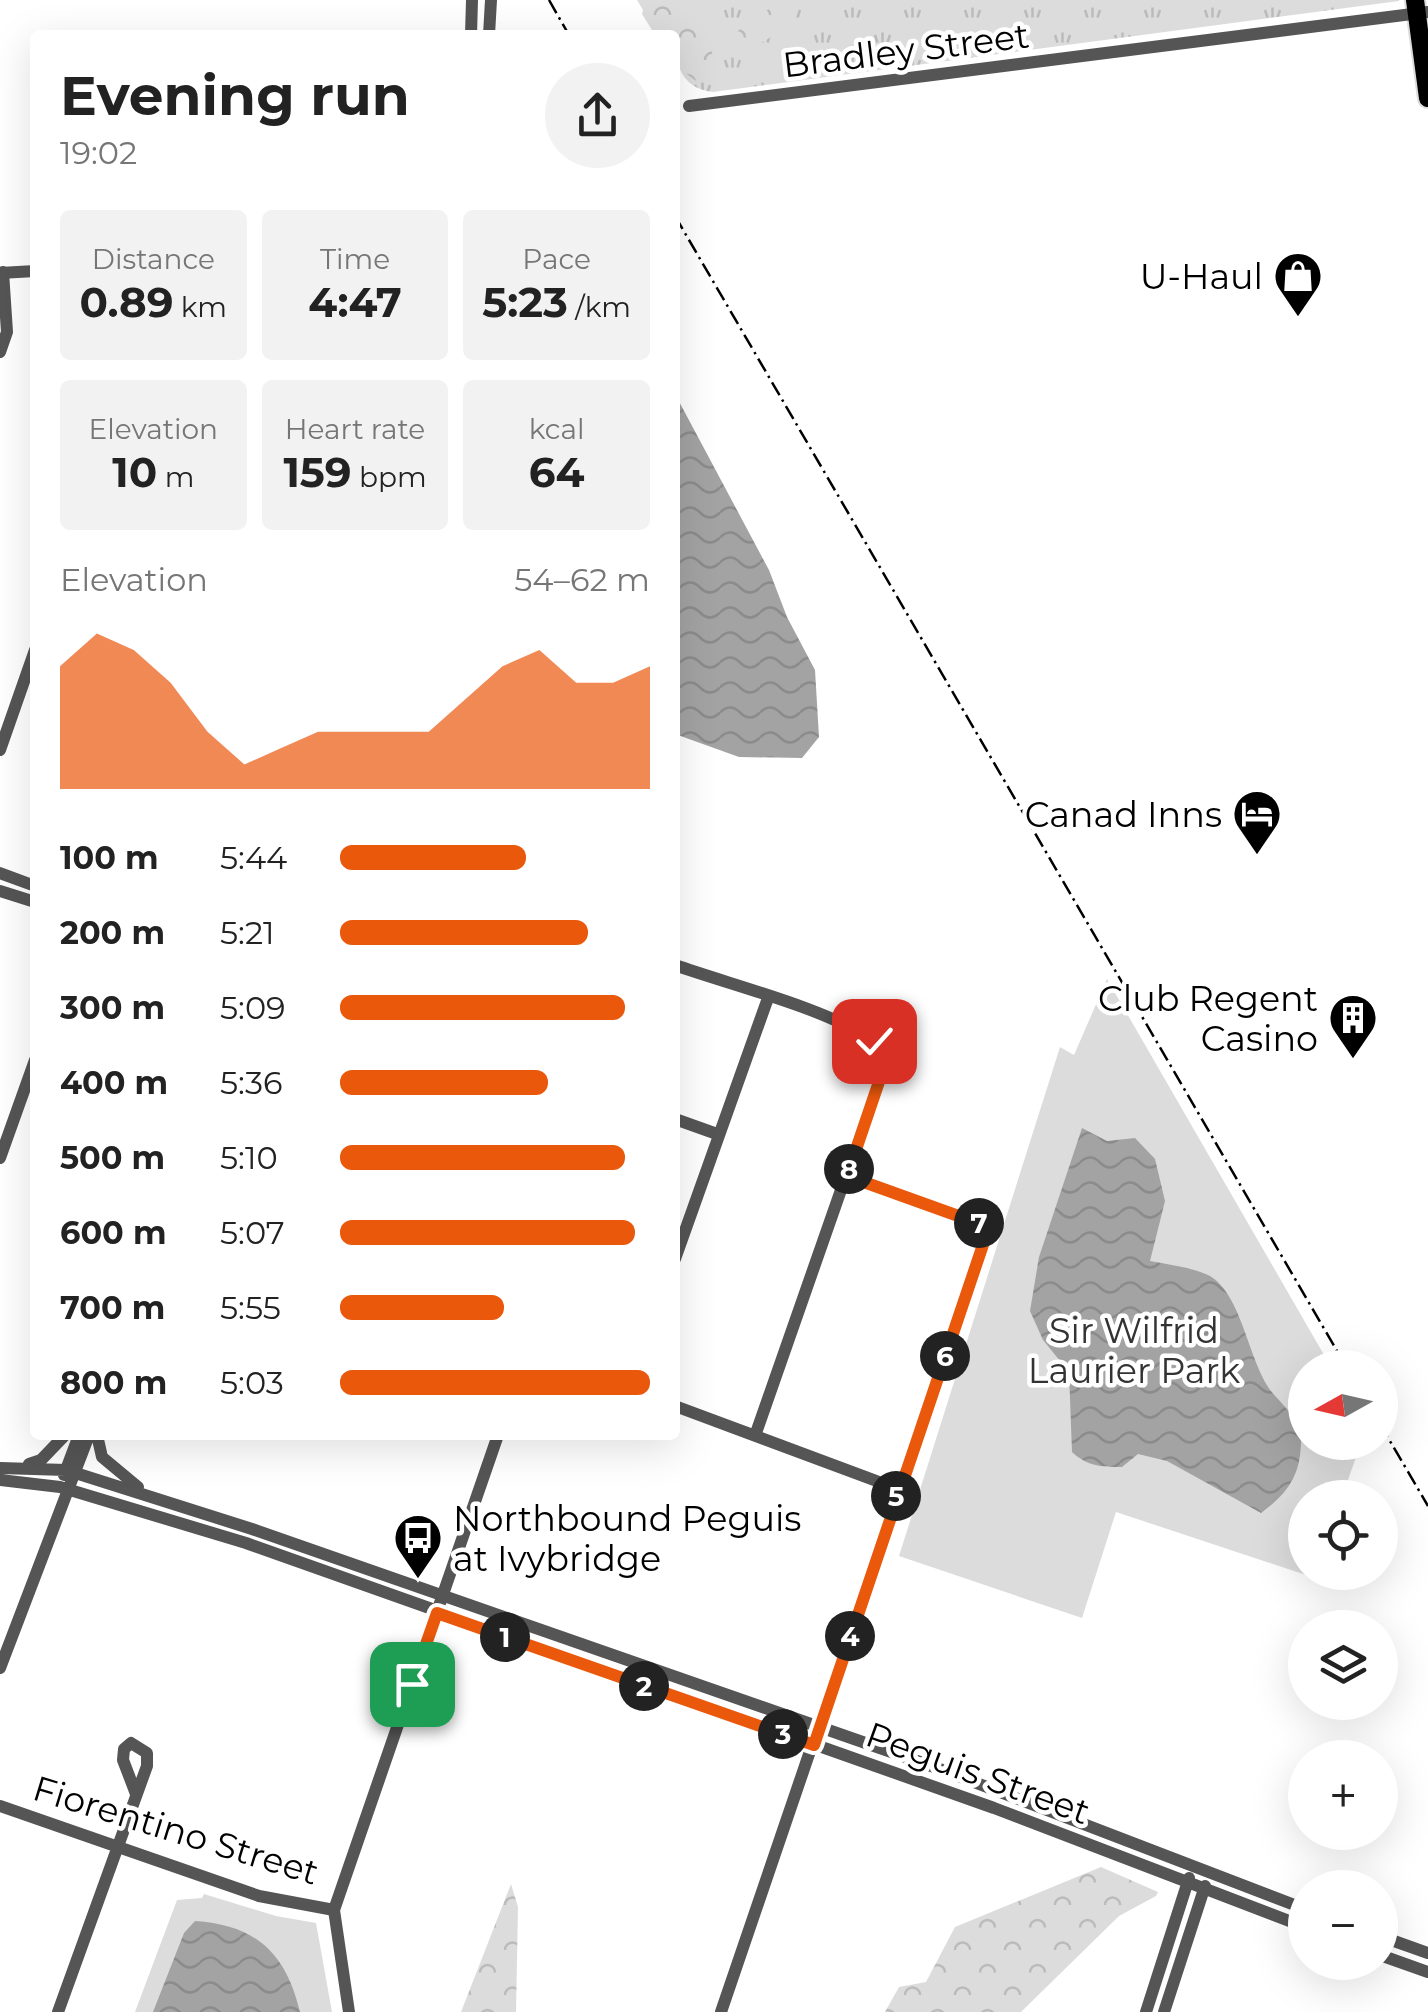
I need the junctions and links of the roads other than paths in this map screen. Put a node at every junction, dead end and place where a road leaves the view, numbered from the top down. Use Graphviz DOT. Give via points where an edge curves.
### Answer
graph roads {
  1 [pos="472,0"];
  2 [pos="490,0"];
  3 [pos="1420,9"];
  4 [pos="471,30"];
  5 [pos="489,30"];
  6 [pos="1428,98"];
  7 [pos="689,106"];
  8 [pos="30,271"];
  9 [pos="2,273"];
  10 [pos="0,352"];
  11 [pos="30,664"];
  12 [pos="1,746"];
  13 [pos="0,873"];
  14 [pos="30,884"];
  15 [pos="0,891"];
  16 [pos="30,900"];
  17 [pos="680,967"];
  18 [pos="768,998"];
  19 [pos="30,1074"];
  20 [pos="680,1121"];
  21 [pos="716,1134"];
  22 [pos="0,1158"];
  23 [pos="847,1176"];
  24 [pos="994,1212"];
  25 [pos="989,1227"];
  26 [pos="680,1245"];
  27 [pos="680,1408"];
  28 [pos="756,1433"];
  29 [pos="61,1440"];
  30 [pos="77,1440"];
  31 [pos="86,1440"];
  32 [pos="98,1440"];
  33 [pos="496,1440"];
  34 [pos="0,1468"];
  35 [pos="18,1468"];
  36 [pos="70,1472"];
  37 [pos="0,1480"];
  38 [pos="64,1488"];
  39 [pos="898,1489"];
  40 [pos="148,1495"];
  41 [pos="443,1595"];
  42 [pos="437,1613"];
  43 [pos="0,1668"];
  44 [pos="820,1727"];
  45 [pos="814,1745"];
  46 [pos="136,1794"];
  47 [pos="0,1806"];
  48 [pos="116,1848"];
  49 [pos="1192,1866"];
  50 [pos="1210,1874"];
  51 [pos="1187,1883"];
  52 [pos="1204,1890"];
  53 [pos="1288,1903"];
  54 [pos="334,1910"];
  55 [pos="1288,1921"];
  56 [pos="1398,1942"];
  57 [pos="1428,1953"];
  58 [pos="1398,1961"];
  59 [pos="1428,1972"];
  60 [pos="58,2012"];
  61 [pos="349,2012"];
  62 [pos="721,2012"];
  63 [pos="1146,2012"];
  64 [pos="1164,2012"];
  1 -- 4 [label="street"];
  2 -- 5 [label="street"];
  3 -- 6 [label="main road"];
  3 -- 7 [label="street, Bradley Street"];
  8 -- 9 [label="street"];
  9 -- 10 [label="street" via="7,332"];
  11 -- 12 [label="street"];
  13 -- 14 [label="street"];
  15 -- 16 [label="street"];
  17 -- 18 [label="street"];
  18 -- 21 [label="street"];
  18 -- 23 [label="street" via="874,1041 883,1053"];
  19 -- 22 [label="street"];
  20 -- 21 [label="street"];
  21 -- 26 [label="street"];
  23 -- 25 [label="street"];
  23 -- 28 [label="street"];
  24 -- 25 [label="street"];
  25 -- 39 [label="street"];
  27 -- 28 [label="street"];
  28 -- 39 [label="street"];
  29 -- 35 [label="street" via="41,1460"];
  30 -- 36 [label="street"];
  31 -- 36 [label="street"];
  32 -- 40 [label="street" via="102,1457"];
  33 -- 41 [label="street"];
  34 -- 35 [label="street, Peguis Street"];
  35 -- 36 [label="street, Peguis Street"];
  36 -- 38 [label="street"];
  36 -- 40 [label="street, Peguis Street"];
  37 -- 38 [label="street, Peguis Street"];
  38 -- 42 [label="street, Peguis Street" via="246,1542"];
  38 -- 43 [label="street"];
  39 -- 44 [label="street"];
  40 -- 41 [label="street, Peguis Street"];
  41 -- 42 [label="street"];
  41 -- 44 [label="street, Peguis Street"];
  42 -- 45 [label="street, Peguis Street"];
  42 -- 54 [label="street"];
  44 -- 45 [label="street"];
  44 -- 49 [label="street, Peguis Street"];
  45 -- 51 [label="street, Peguis Street"];
  45 -- 62 [label="street"];
  46 -- 48 [label="street"];
  47 -- 48 [label="street, Fiorentino Street"];
  48 -- 54 [label="street, Fiorentino Street" via="259,1896"];
  48 -- 60 [label="street"];
  49 -- 50 [label="street, Peguis Street"];
  49 -- 51 [label="street"];
  50 -- 52 [label="street"];
  50 -- 53 [label="street, Peguis Street"];
  51 -- 52 [label="street, Peguis Street"];
  51 -- 63 [label="street"];
  52 -- 55 [label="street, Peguis Street"];
  52 -- 64 [label="street"];
  54 -- 61 [label="street"];
  56 -- 57 [label="street"];
  58 -- 59 [label="street"];
}
